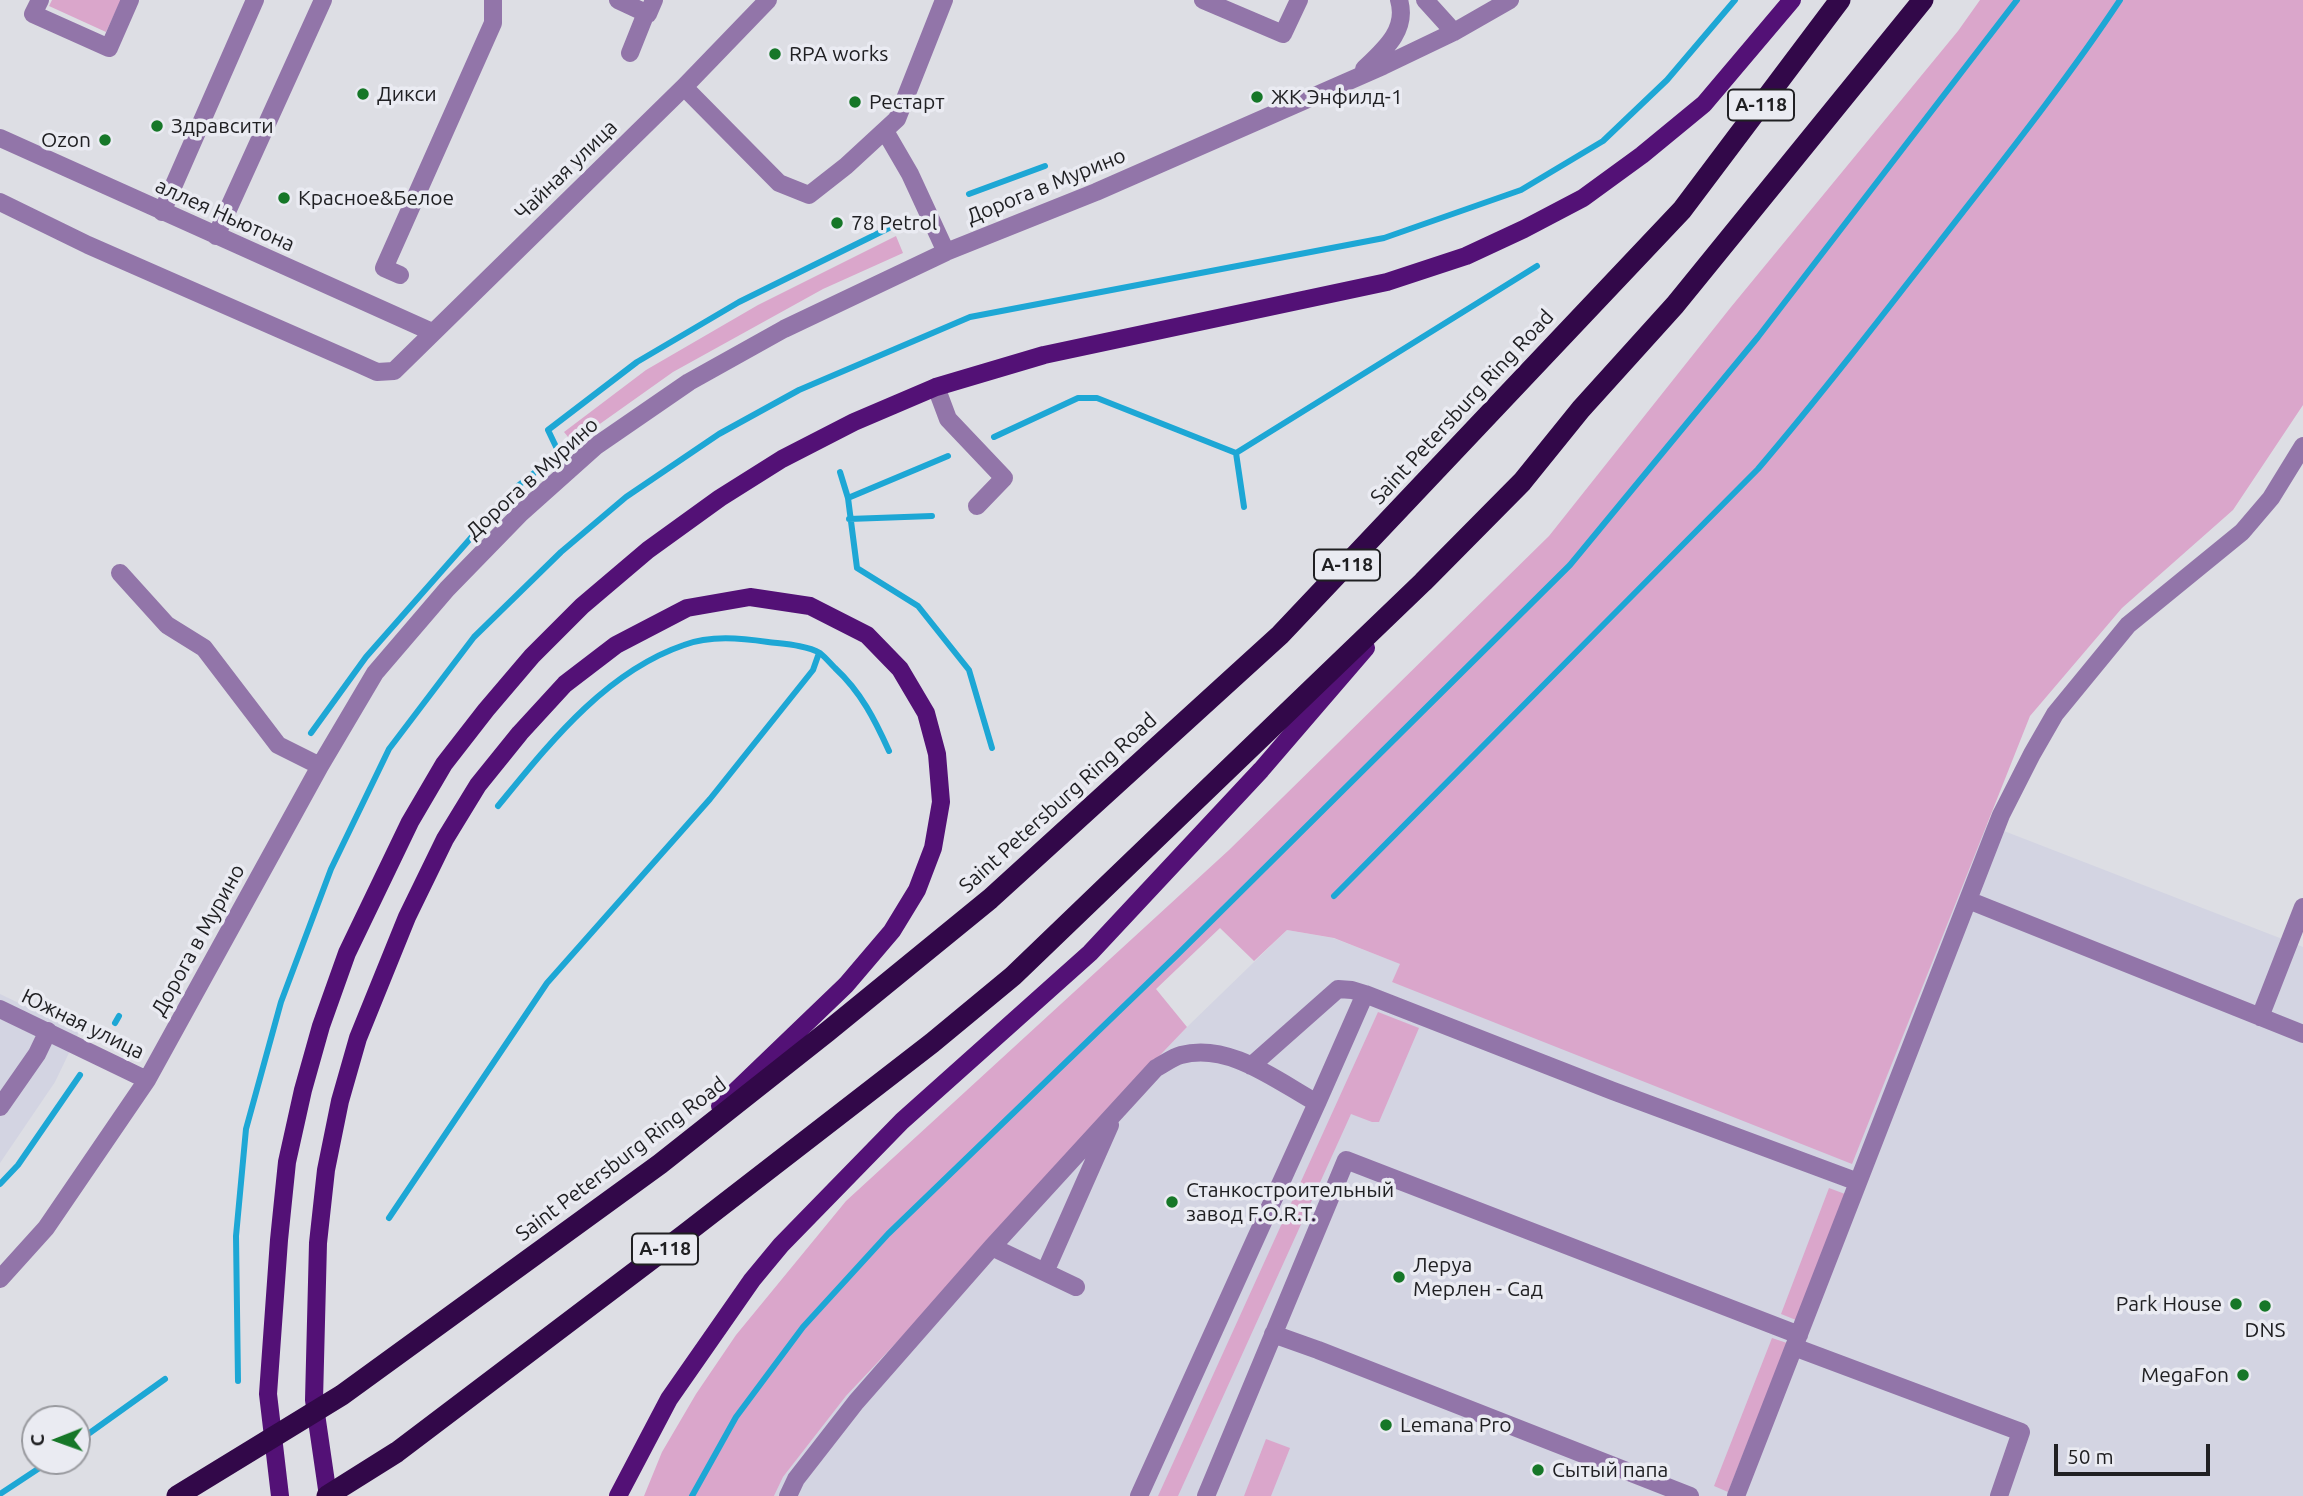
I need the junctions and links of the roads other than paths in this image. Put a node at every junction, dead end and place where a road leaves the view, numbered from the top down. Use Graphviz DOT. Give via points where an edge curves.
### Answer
graph roads {
  1 [pos="40,0"];
  2 [pos="130,0"];
  3 [pos="255,0"];
  4 [pos="324,0"];
  5 [pos="493,0"];
  6 [pos="618,0"];
  7 [pos="768,0"];
  8 [pos="944,0"];
  9 [pos="1203,0"];
  10 [pos="1298,0"];
  11 [pos="1399,0"];
  12 [pos="1425,0"];
  13 [pos="1510,0"];
  14 [pos="1792,0"];
  15 [pos="1840,0"];
  16 [pos="1923,0"];
  17 [pos="650,6"];
  18 [pos="1454,32"];
  19 [pos="630,53"];
  20 [pos="1357,77"];
  21 [pos="684,87"];
  22 [pos="885,131"];
  23 [pos="0,138"];
  24 [pos="0,202"];
  25 [pos="162,212"];
  26 [pos="216,236"];
  27 [pos="946,252"];
  28 [pos="400,275"];
  29 [pos="432,332"];
  30 [pos="936,387"];
  31 [pos="2303,446"];
  32 [pos="977,506"];
  33 [pos="120,573"];
  34 [pos="1423,582"];
  35 [pos="320,766"];
  36 [pos="1968,900"];
  37 [pos="2303,907"];
  38 [pos="1365,994"];
  39 [pos="0,1009"];
  40 [pos="2260,1017"];
  41 [pos="48,1031"];
  42 [pos="2303,1034"];
  43 [pos="1251,1066"];
  44 [pos="147,1080"];
  45 [pos="1317,1103"];
  46 [pos="0,1107"];
  47 [pos="1116,1111"];
  48 [pos="660,1164"];
  49 [pos="1858,1182"];
  50 [pos="992,1247"];
  51 [pos="1045,1272"];
  52 [pos="0,1279"];
  53 [pos="1076,1287"];
  54 [pos="1273,1334"];
  55 [pos="1796,1341"];
  56 [pos="177,1496"];
  57 [pos="280,1496"];
  58 [pos="327,1496"];
  59 [pos="618,1496"];
  60 [pos="788,1496"];
  61 [pos="1139,1496"];
  62 [pos="1206,1496"];
  63 [pos="1690,1496"];
  64 [pos="1736,1496"];
  65 [pos="1999,1496"];
  1 -- 2 [label="street" via="33,14 109,48"];
  3 -- 25 [label="street"];
  4 -- 26 [label="street"];
  5 -- 28 [label="street" via="493,23 384,268"];
  6 -- 17 [label="street"];
  7 -- 21 [label="street, Чайная улица"];
  8 -- 22 [label="street" via="897,119"];
  9 -- 10 [label="street" via="1283,34"];
  11 -- 20 [label="street" via="1400,25 1388,46"];
  12 -- 18 [label="street"];
  13 -- 18 [label="street, Дорога в Мурино"];
  14 -- 30 [label="main road" via="1704,104 1642,155 1583,198 1465,257 1352,291 1044,355"];
  15 -- 48 [label="highway, Saint Petersburg Ring Road / А-118" via="1682,210 1280,635 990,898"];
  16 -- 34 [label="highway, А-118" via="1675,305 1522,482"];
  17 -- 19 [label="street"];
  18 -- 20 [label="street, Дорога в Мурино"];
  20 -- 27 [label="street, Дорога в Мурино" via="1096,192"];
  21 -- 22 [label="street" via="779,183 809,195"];
  21 -- 29 [label="street, Чайная улица"];
  22 -- 27 [label="street"];
  23 -- 25 [label="street, аллея Ньютона"];
  24 -- 29 [label="street, Чайная улица" via="377,372 394,371"];
  25 -- 26 [label="street, аллея Ньютона"];
  26 -- 29 [label="street, аллея Ньютона"];
  27 -- 35 [label="street, Дорога в Мурино" via="784,328 689,382 596,446 521,513 447,589 375,673"];
  30 -- 32 [label="street" via="948,419 1004,478"];
  30 -- 57 [label="main road" via="782,459 648,550 532,656 444,764 416,811 348,953 321,1027 287,1162 268,1394"];
  31 -- 36 [label="street" via="2271,498 2242,532 2128,625 2055,715 2001,815"];
  33 -- 35 [label="street" via="167,625 204,648 278,745"];
  34 -- 58 [label="highway, А-118" via="1013,976 696,1226 397,1452"];
  34 -- 59 [label="main road" via="1261,769 1090,953 902,1121 780,1245 669,1399"];
  35 -- 44 [label="street, Дорога в Мурино"];
  36 -- 40 [label="street"];
  36 -- 49 [label="street"];
  37 -- 40 [label="street"];
  38 -- 43 [label="street" via="1338,989"];
  38 -- 45 [label="street"];
  38 -- 49 [label="street"];
  39 -- 41 [label="street, Южная улица"];
  40 -- 42 [label="street"];
  41 -- 44 [label="street, Южная улица"];
  41 -- 46 [label="street"];
  43 -- 45 [label="street"];
  43 -- 47 [label="street" via="1213,1053 1181,1055 1156,1068"];
  44 -- 52 [label="street, Дорога в Мурино" via="46,1228"];
  45 -- 61 [label="street"];
  47 -- 50 [label="street"];
  47 -- 51 [label="street"];
  48 -- 56 [label="highway, Saint Petersburg Ring Road / А-118" via="342,1395"];
  48 -- 58 [label="main road" via="846,985 892,931 933,848 941,802 937,754 926,713 900,669 867,635 810,606 750,597 687,608 616,645 565,684 520,733 478,785 445,839 402,927 358,1038 326,1170 318,1243 314,1401"];
  49 -- 55 [label="street"];
  50 -- 51 [label="street"];
  50 -- 60 [label="street" via="856,1402"];
  51 -- 53 [label="street"];
  54 -- 55 [label="street" via="1346,1160"];
  54 -- 62 [label="street"];
  54 -- 63 [label="street"];
  55 -- 64 [label="street"];
  55 -- 65 [label="street" via="2021,1432"];
}
